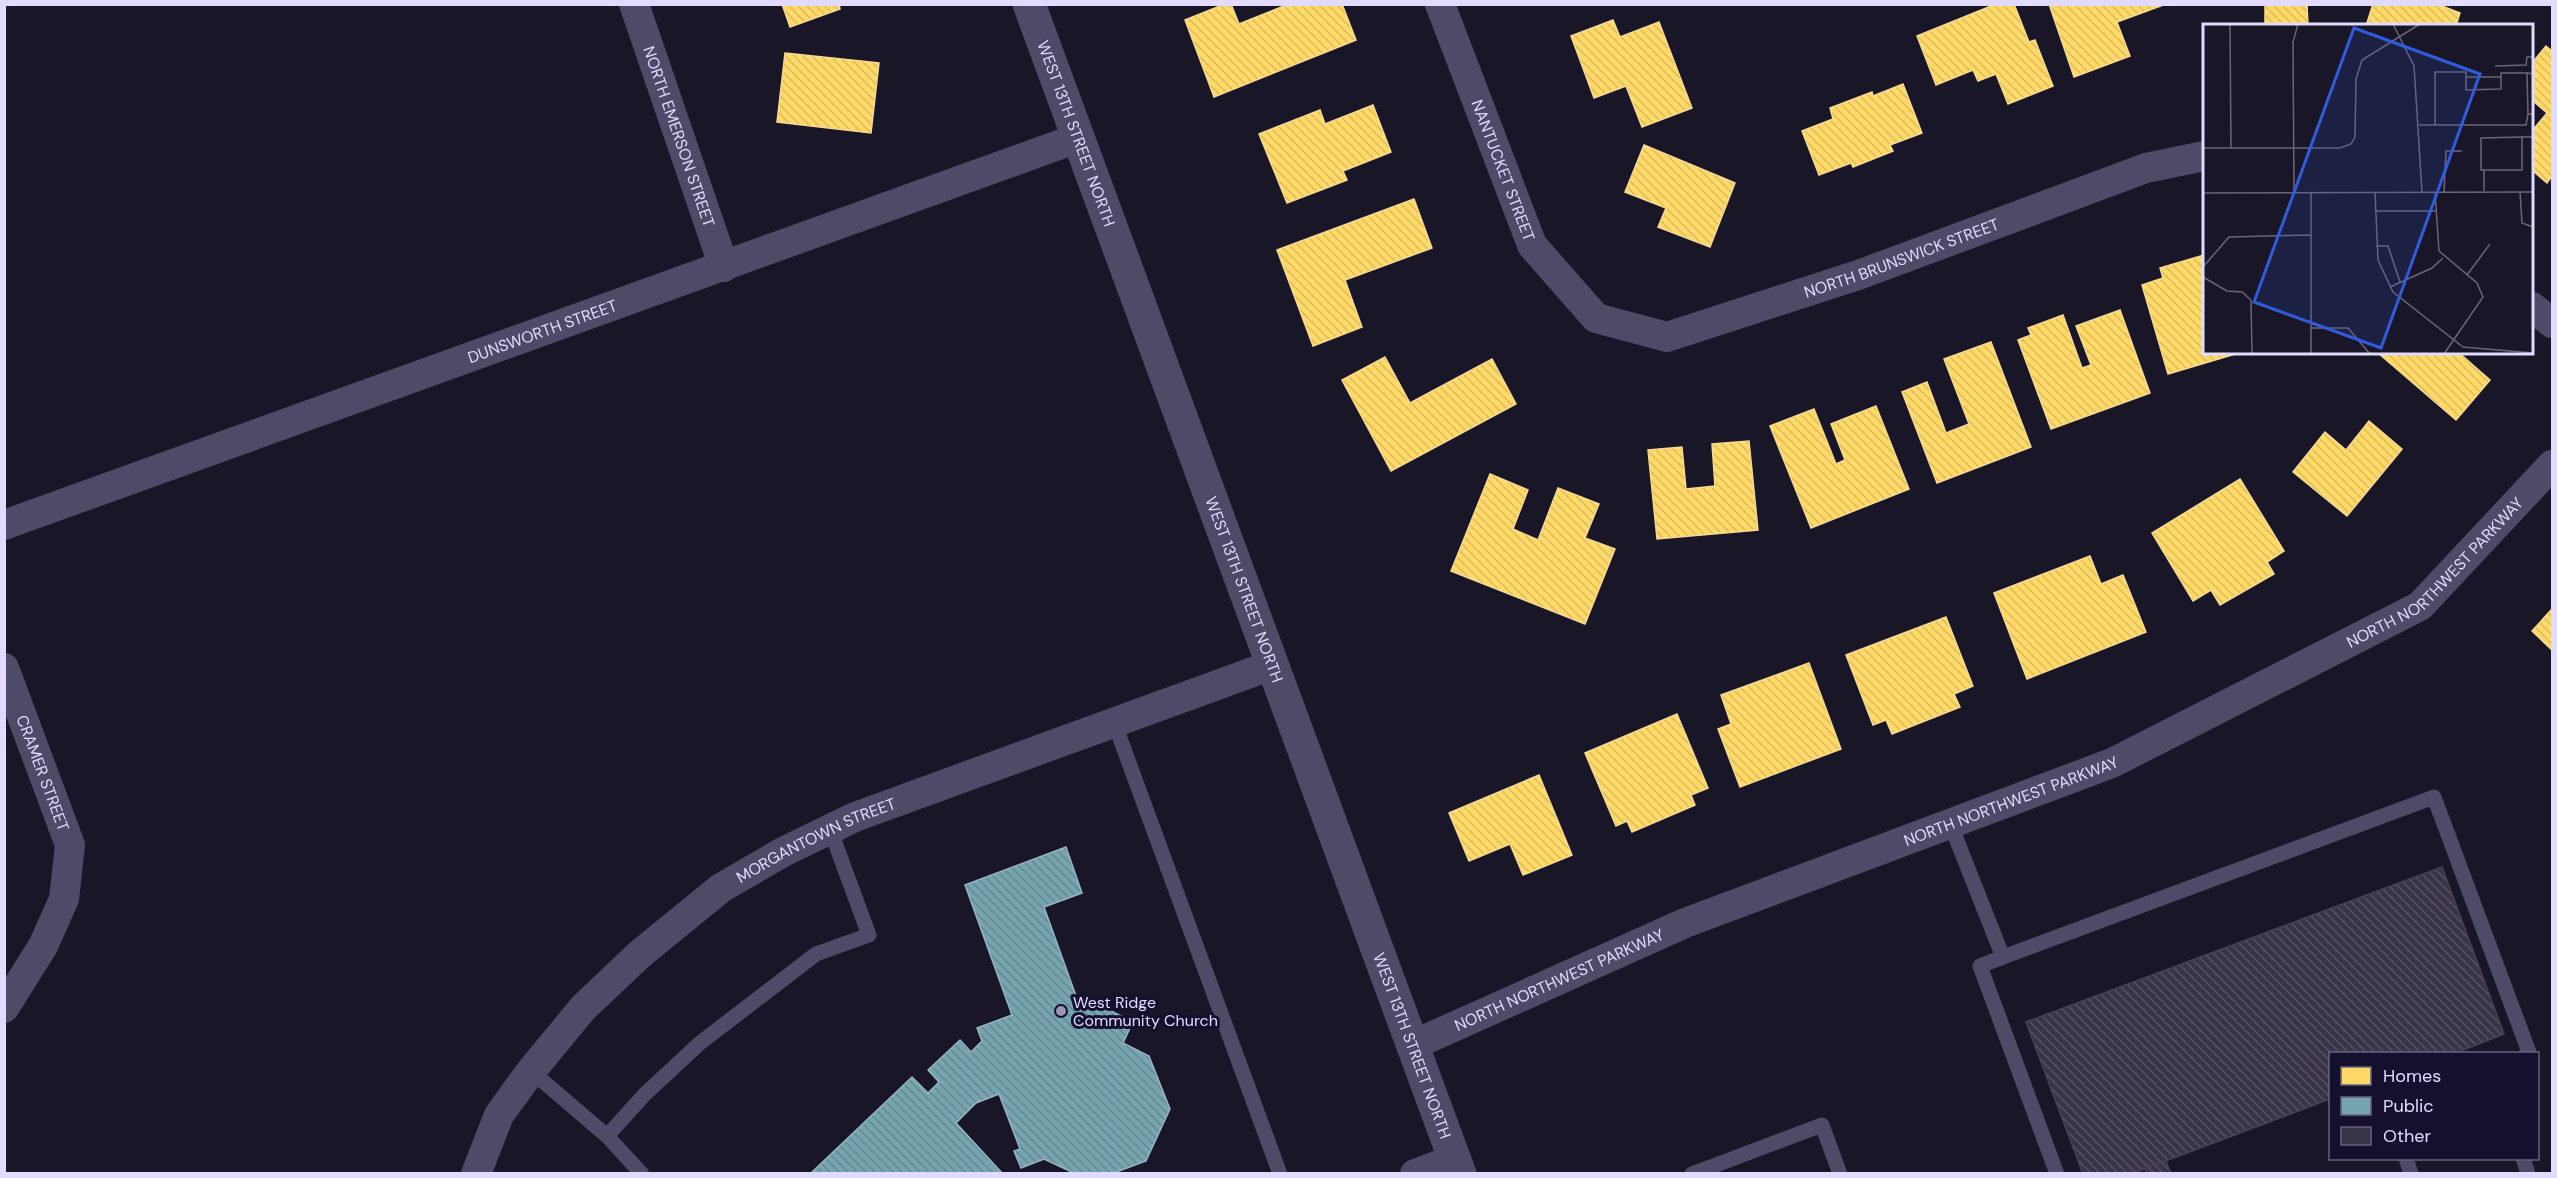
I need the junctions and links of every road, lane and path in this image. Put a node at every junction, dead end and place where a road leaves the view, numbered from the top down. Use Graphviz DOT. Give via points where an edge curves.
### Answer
graph roads {
  1 [pos="634,4"];
  2 [pos="1029,4"];
  3 [pos="1440,4"];
  4 [pos="1078,138"];
  5 [pos="2203,156"];
  6 [pos="724,267"];
  7 [pos="2533,308"];
  8 [pos="1596,318"];
  9 [pos="2553,323"];
  10 [pos="2553,465"];
  11 [pos="4,525"];
  12 [pos="1272,665"];
  13 [pos="4,668"];
  14 [pos="1114,722"];
  15 [pos="1950,823"];
  16 [pos="830,829"];
  17 [pos="2003,957"];
  18 [pos="4,1008"];
  19 [pos="1413,1045"];
  20 [pos="2529,1052"];
  21 [pos="531,1071"];
  22 [pos="608,1136"];
  23 [pos="1458,1166"];
  24 [pos="476,1173"];
  25 [pos="642,1173"];
  26 [pos="1280,1173"];
  27 [pos="1415,1173"];
  28 [pos="1692,1173"];
  29 [pos="1840,1173"];
  30 [pos="2057,1173"];
  1 -- 6 [label="street, NORTH EMERSON STREET"];
  2 -- 4 [label="street, WEST 13TH STREET NORTH"];
  3 -- 8 [label="street, NANTUCKET STREET" via="1532,245"];
  4 -- 6 [label="street, DUNSWORTH STREET"];
  4 -- 12 [label="street, WEST 13TH STREET NORTH"];
  5 -- 8 [label="street, NORTH BRUNSWICK STREET" via="2146,168 1861,274 1667,337"];
  6 -- 11 [label="street, DUNSWORTH STREET"];
  7 -- 9 [label="street"];
  10 -- 15 [label="street, NORTH NORTHWEST PARKWAY" via="2420,606 2112,763"];
  12 -- 14 [label="street, MORGANTOWN STREET"];
  12 -- 19 [label="street, WEST 13TH STREET NORTH"];
  13 -- 18 [label="street, CRAMER STREET" via="70,845 64,899 43,946"];
  14 -- 16 [label="street, MORGANTOWN STREET"];
  14 -- 26 [label="lane"];
  15 -- 17 [label="lane"];
  15 -- 19 [label="street, NORTH NORTHWEST PARKWAY" via="1684,923"];
  16 -- 21 [label="street, MORGANTOWN STREET" via="747,873 703,903 640,954 583,1008"];
  16 -- 22 [label="lane" via="869,935 816,954 709,1036 645,1094"];
  17 -- 20 [label="lane" via="2434,797"];
  17 -- 30 [label="lane" via="1980,966"];
  19 -- 23 [label="street, WEST 13TH STREET NORTH"];
  21 -- 22 [label="lane"];
  21 -- 24 [label="street, MORGANTOWN STREET" via="500,1115"];
  22 -- 25 [label="lane"];
  23 -- 27 [label="street"];
  28 -- 29 [label="lane" via="1822,1125"];
}
